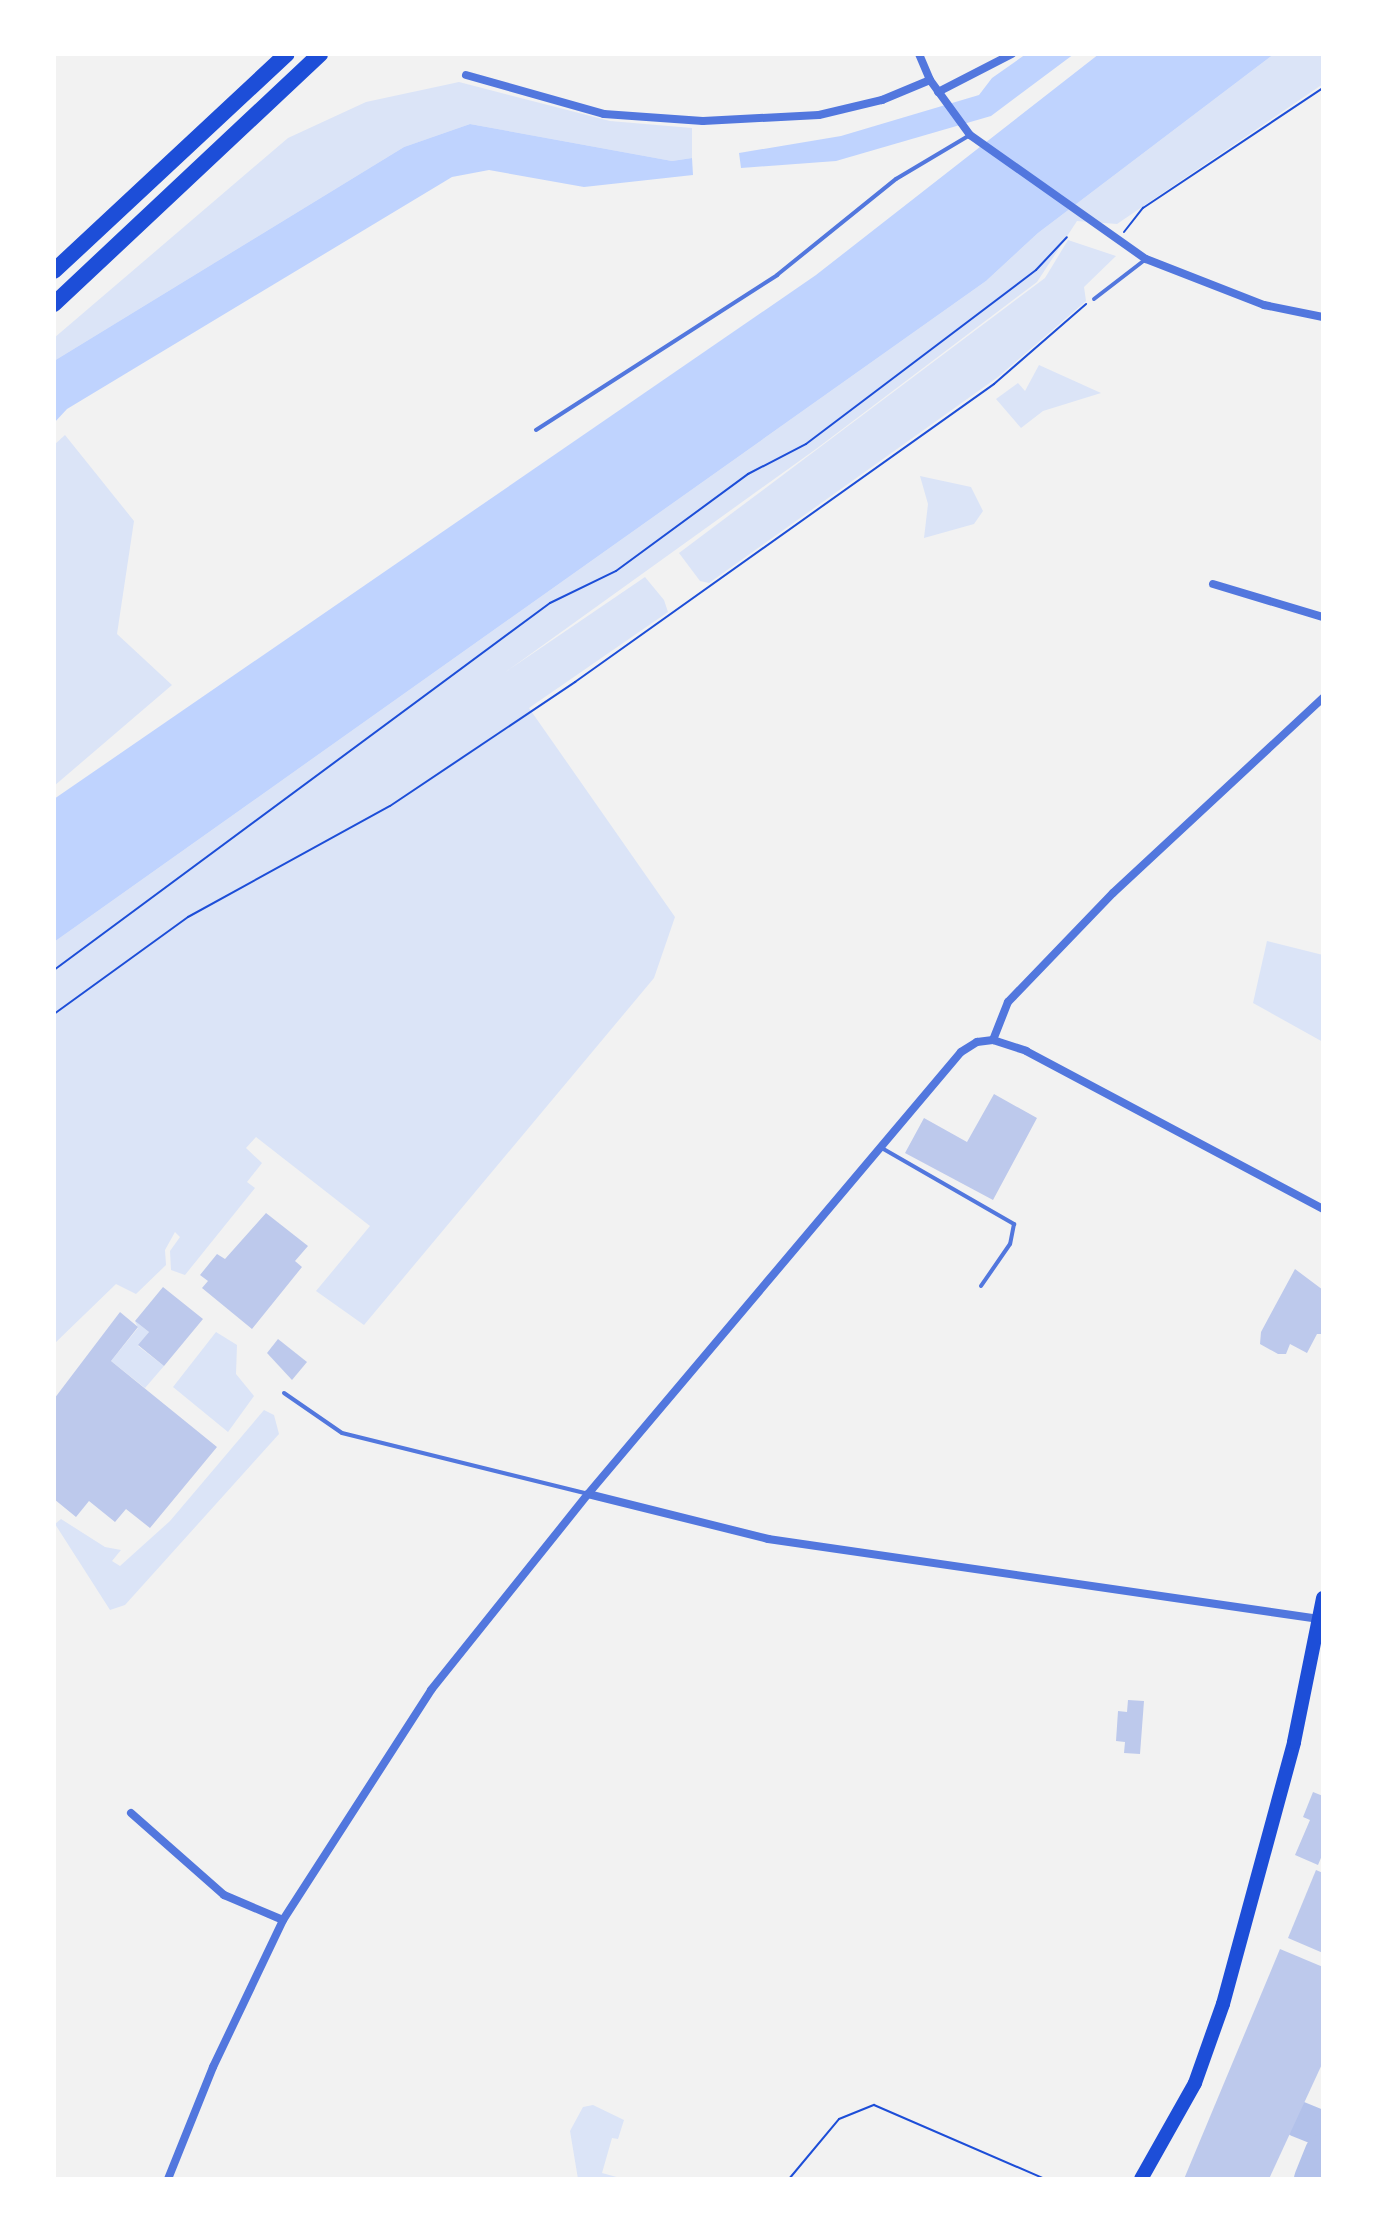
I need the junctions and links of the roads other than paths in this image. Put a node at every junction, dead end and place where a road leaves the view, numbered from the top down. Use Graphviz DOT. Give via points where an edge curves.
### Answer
graph roads {
  1 [pos="287,54"];
  2 [pos="320,54"];
  3 [pos="919,54"];
  4 [pos="1012,54"];
  5 [pos="466,75"];
  6 [pos="930,80"];
  7 [pos="938,92"];
  8 [pos="971,134"];
  9 [pos="1146,259"];
  10 [pos="54,271"];
  11 [pos="1094,299"];
  12 [pos="54,304"];
  13 [pos="1323,317"];
  14 [pos="536,430"];
  15 [pos="1213,584"];
  16 [pos="1323,617"];
  17 [pos="1323,698"];
  18 [pos="993,1040"];
  19 [pos="878,1146"];
  20 [pos="1322,1208"];
  21 [pos="981,1286"];
  22 [pos="284,1393"];
  23 [pos="588,1494"];
  24 [pos="1323,1598"];
  25 [pos="1319,1619"];
  26 [pos="131,1813"];
  27 [pos="283,1920"];
  28 [pos="168,2179"];
  29 [pos="1141,2179"];
  1 -- 10 [label="highway"];
  2 -- 12 [label="highway"];
  3 -- 6 [label="street"];
  4 -- 7 [label="street"];
  5 -- 6 [label="street" via="604,114 703,121 819,115 882,100"];
  6 -- 7 [label="street"];
  7 -- 8 [label="street"];
  8 -- 9 [label="street"];
  8 -- 14 [label="lane" via="896,179 777,275"];
  9 -- 11 [label="lane"];
  9 -- 13 [label="street" via="1264,305"];
  15 -- 16 [label="street"];
  17 -- 18 [label="street" via="1113,893 1008,1002"];
  18 -- 19 [label="street" via="961,1052"];
  18 -- 20 [label="street" via="1026,1051"];
  19 -- 21 [label="lane" via="1014,1224 1010,1244"];
  19 -- 23 [label="street"];
  22 -- 23 [label="lane" via="342,1433"];
  23 -- 25 [label="street" via="768,1539"];
  23 -- 27 [label="street" via="431,1690"];
  24 -- 25 [label="main road"];
  25 -- 29 [label="main road" via="1294,1742 1223,2004 1195,2083"];
  26 -- 27 [label="street" via="224,1895"];
  27 -- 28 [label="street" via="213,2067"];
}
